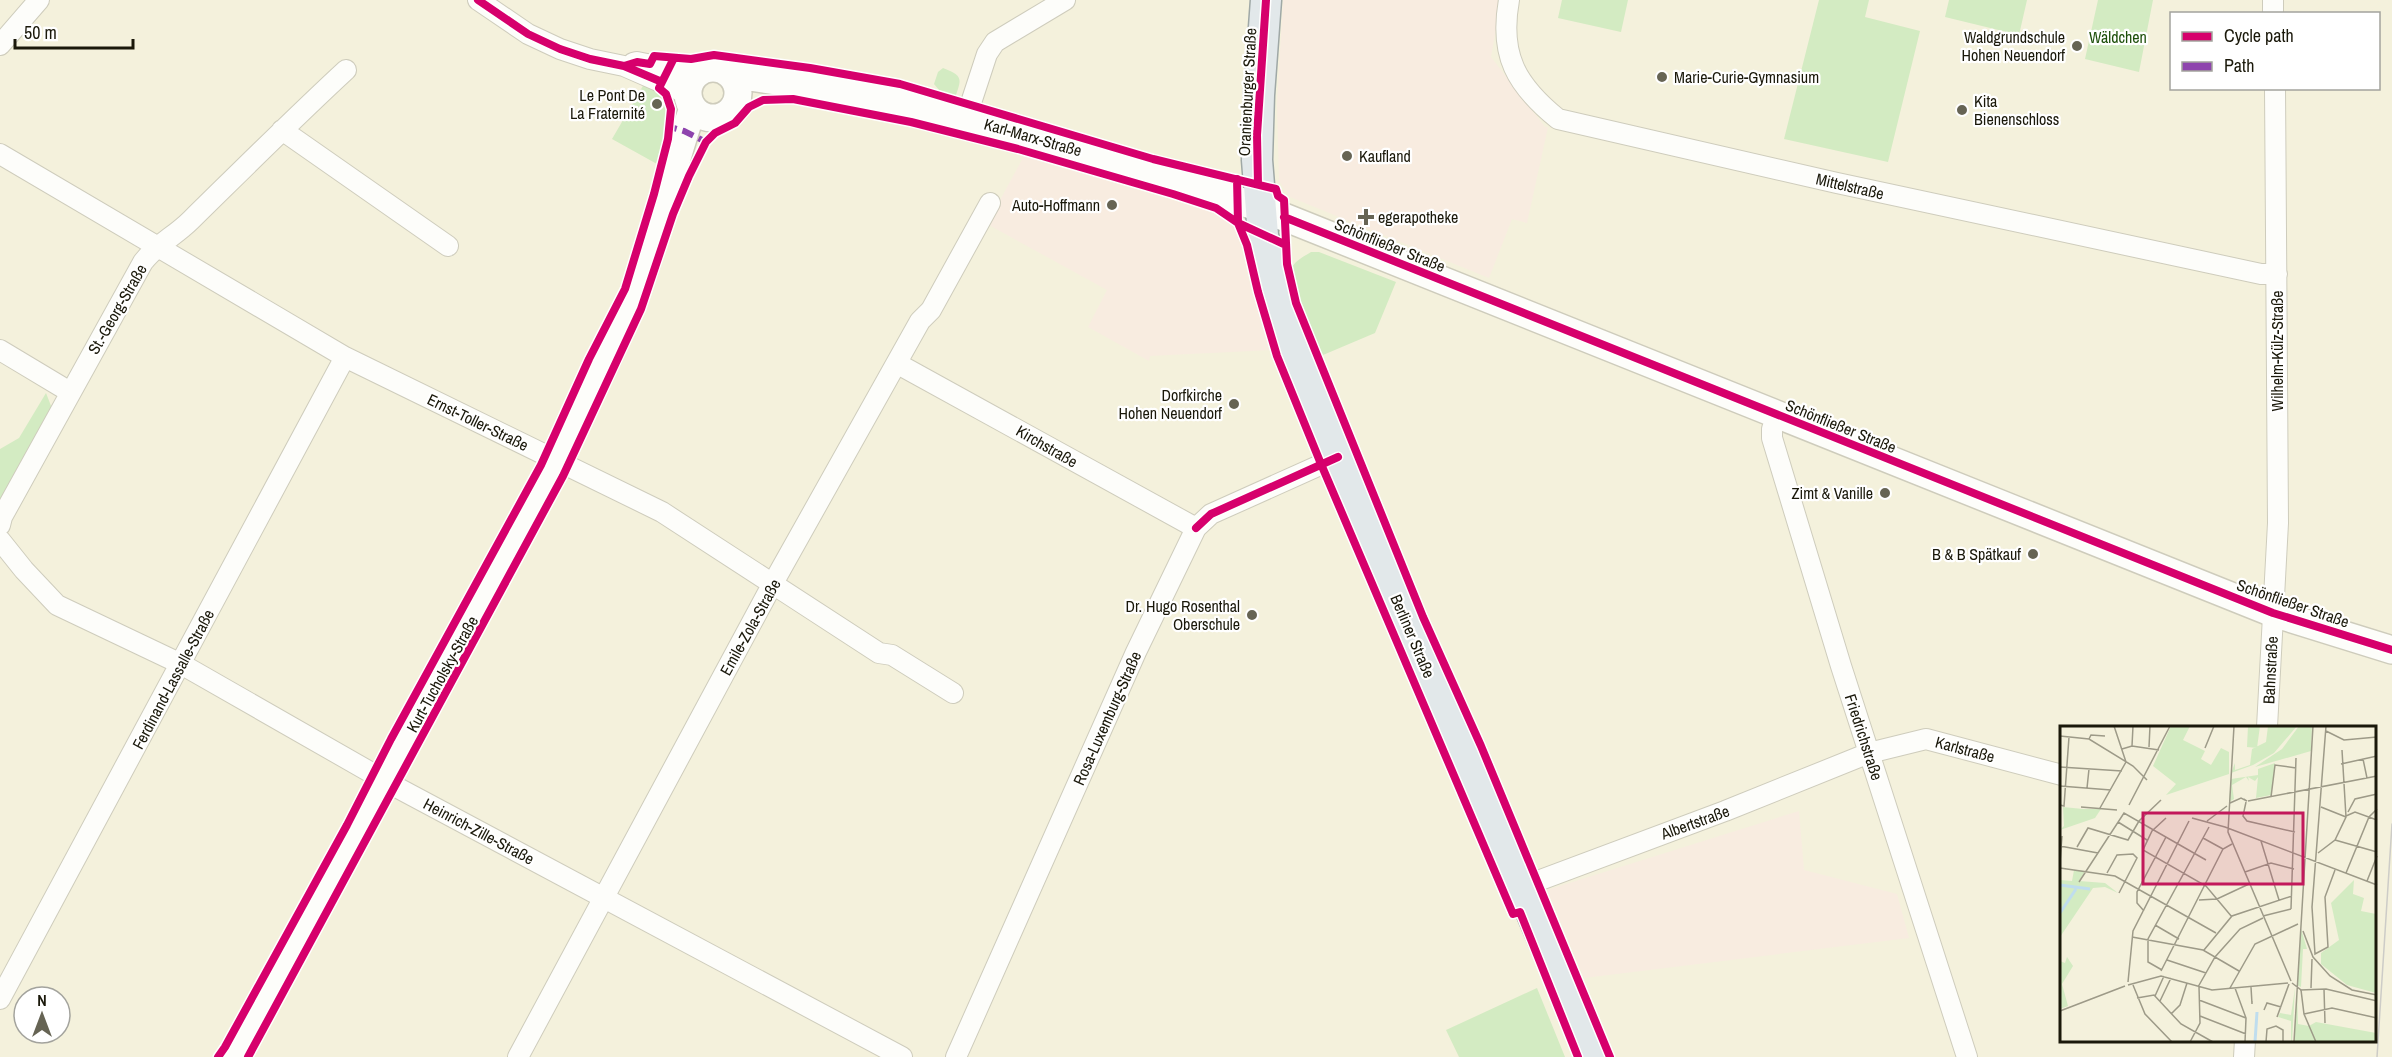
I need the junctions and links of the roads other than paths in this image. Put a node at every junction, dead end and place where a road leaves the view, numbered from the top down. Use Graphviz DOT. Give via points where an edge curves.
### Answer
graph roads {
  1 [pos="39,0"];
  2 [pos="478,0"];
  3 [pos="1065,0"];
  4 [pos="1266,0"];
  5 [pos="1509,0"];
  6 [pos="0,45"];
  7 [pos="346,70"];
  8 [pos="734,86"];
  9 [pos="2275,90"];
  10 [pos="698,98"];
  11 [pos="966,118"];
  12 [pos="282,130"];
  13 [pos="0,154"];
  14 [pos="990,203"];
  15 [pos="1260,208"];
  16 [pos="448,246"];
  17 [pos="155,247"];
  18 [pos="2277,274"];
  19 [pos="0,350"];
  20 [pos="345,357"];
  21 [pos="898,364"];
  22 [pos="70,392"];
  23 [pos="1777,415"];
  24 [pos="1338,457"];
  25 [pos="557,460"];
  26 [pos="0,525"];
  27 [pos="1196,528"];
  28 [pos="0,540"];
  29 [pos="772,585"];
  30 [pos="2273,613"];
  31 [pos="2390,649"];
  32 [pos="181,664"];
  33 [pos="953,693"];
  34 [pos="2267,726"];
  35 [pos="1869,753"];
  36 [pos="2060,774"];
  37 [pos="384,779"];
  38 [pos="1519,888"];
  39 [pos="603,897"];
  40 [pos="0,999"];
  41 [pos="2245,1042"];
  42 [pos="233,1057"];
  43 [pos="518,1057"];
  44 [pos="902,1057"];
  45 [pos="956,1057"];
  46 [pos="1593,1057"];
  47 [pos="1966,1057"];
  48 [pos="2244,1057"];
  1 -- 6 [label="street"];
  2 -- 10 [label="street, Karl-Marx-Straße" via="528,34 560,49 624,66 637,62"];
  3 -- 11 [label="street" via="995,42 987,54"];
  4 -- 15 [label="main road, Oranienburger Straße" via="1257,135"];
  5 -- 18 [label="street, Mittelstraße" via="1507,39 1512,65 1523,87 1558,119 1958,209 2261,274"];
  7 -- 12 [label="street, St.-Georg-Straße"];
  8 -- 10 [label="main road" via="729,113"];
  8 -- 10 [label="main road, Karl-Marx-Straße" via="717,68 703,70"];
  8 -- 11 [label="main road, Karl-Marx-Straße" via="802,85"];
  9 -- 18 [label="street, Wilhelm-Külz-Straße"];
  10 -- 25 [label="main road, Kurt-Tucholsky-Straße" via="624,321"];
  11 -- 15 [label="main road, Karl-Marx-Straße" via="1196,185"];
  12 -- 16 [label="street"];
  12 -- 17 [label="street, St.-Georg-Straße" via="180,230"];
  13 -- 17 [label="street, Ernst-Toller-Straße"];
  14 -- 21 [label="street, Emile-Zola-Straße"];
  15 -- 23 [label="main road, Schönfließer Straße"];
  15 -- 24 [label="main road, Berliner Straße" via="1275,298"];
  17 -- 20 [label="street, Ernst-Toller-Straße"];
  17 -- 22 [label="street, St.-Georg-Straße"];
  18 -- 30 [label="street, Wilhelm-Külz-Straße" via="2278,523"];
  19 -- 22 [label="street"];
  20 -- 25 [label="street, Ernst-Toller-Straße"];
  20 -- 32 [label="street, Ferdinand-Lassalle-Straße"];
  21 -- 27 [label="street, Kirchstraße"];
  21 -- 29 [label="street, Emile-Zola-Straße"];
  22 -- 26 [label="street, St.-Georg-Straße"];
  23 -- 30 [label="main road, Schönfließer Straße"];
  23 -- 35 [label="street, Friedrichstraße" via="1772,438"];
  24 -- 27 [label="street, Rosa-Luxemburg-Straße" via="1211,514"];
  24 -- 38 [label="main road, Berliner Straße"];
  25 -- 29 [label="street, Ernst-Toller-Straße" via="662,513"];
  25 -- 37 [label="main road, Kurt-Tucholsky-Straße"];
  27 -- 45 [label="street, Rosa-Luxemburg-Straße" via="1136,652"];
  28 -- 32 [label="street, Heinrich-Zille-Straße" via="57,605"];
  29 -- 33 [label="street, Ernst-Toller-Straße"];
  29 -- 39 [label="street, Emile-Zola-Straße"];
  30 -- 31 [label="main road, Schönfließer Straße"];
  30 -- 34 [label="street, Bahnstraße"];
  32 -- 37 [label="street, Heinrich-Zille-Straße"];
  32 -- 40 [label="street, Ferdinand-Lassalle-Straße"];
  35 -- 36 [label="street, Karlstraße" via="1926,738"];
  35 -- 38 [label="street, Albertstraße"];
  35 -- 47 [label="street, Friedrichstraße"];
  37 -- 39 [label="street, Heinrich-Zille-Straße"];
  37 -- 42 [label="main road, Kurt-Tucholsky-Straße"];
  38 -- 46 [label="main road, Berliner Straße"];
  39 -- 43 [label="street, Emile-Zola-Straße"];
  39 -- 44 [label="street, Heinrich-Zille-Straße"];
  41 -- 48 [label="street"];
}
